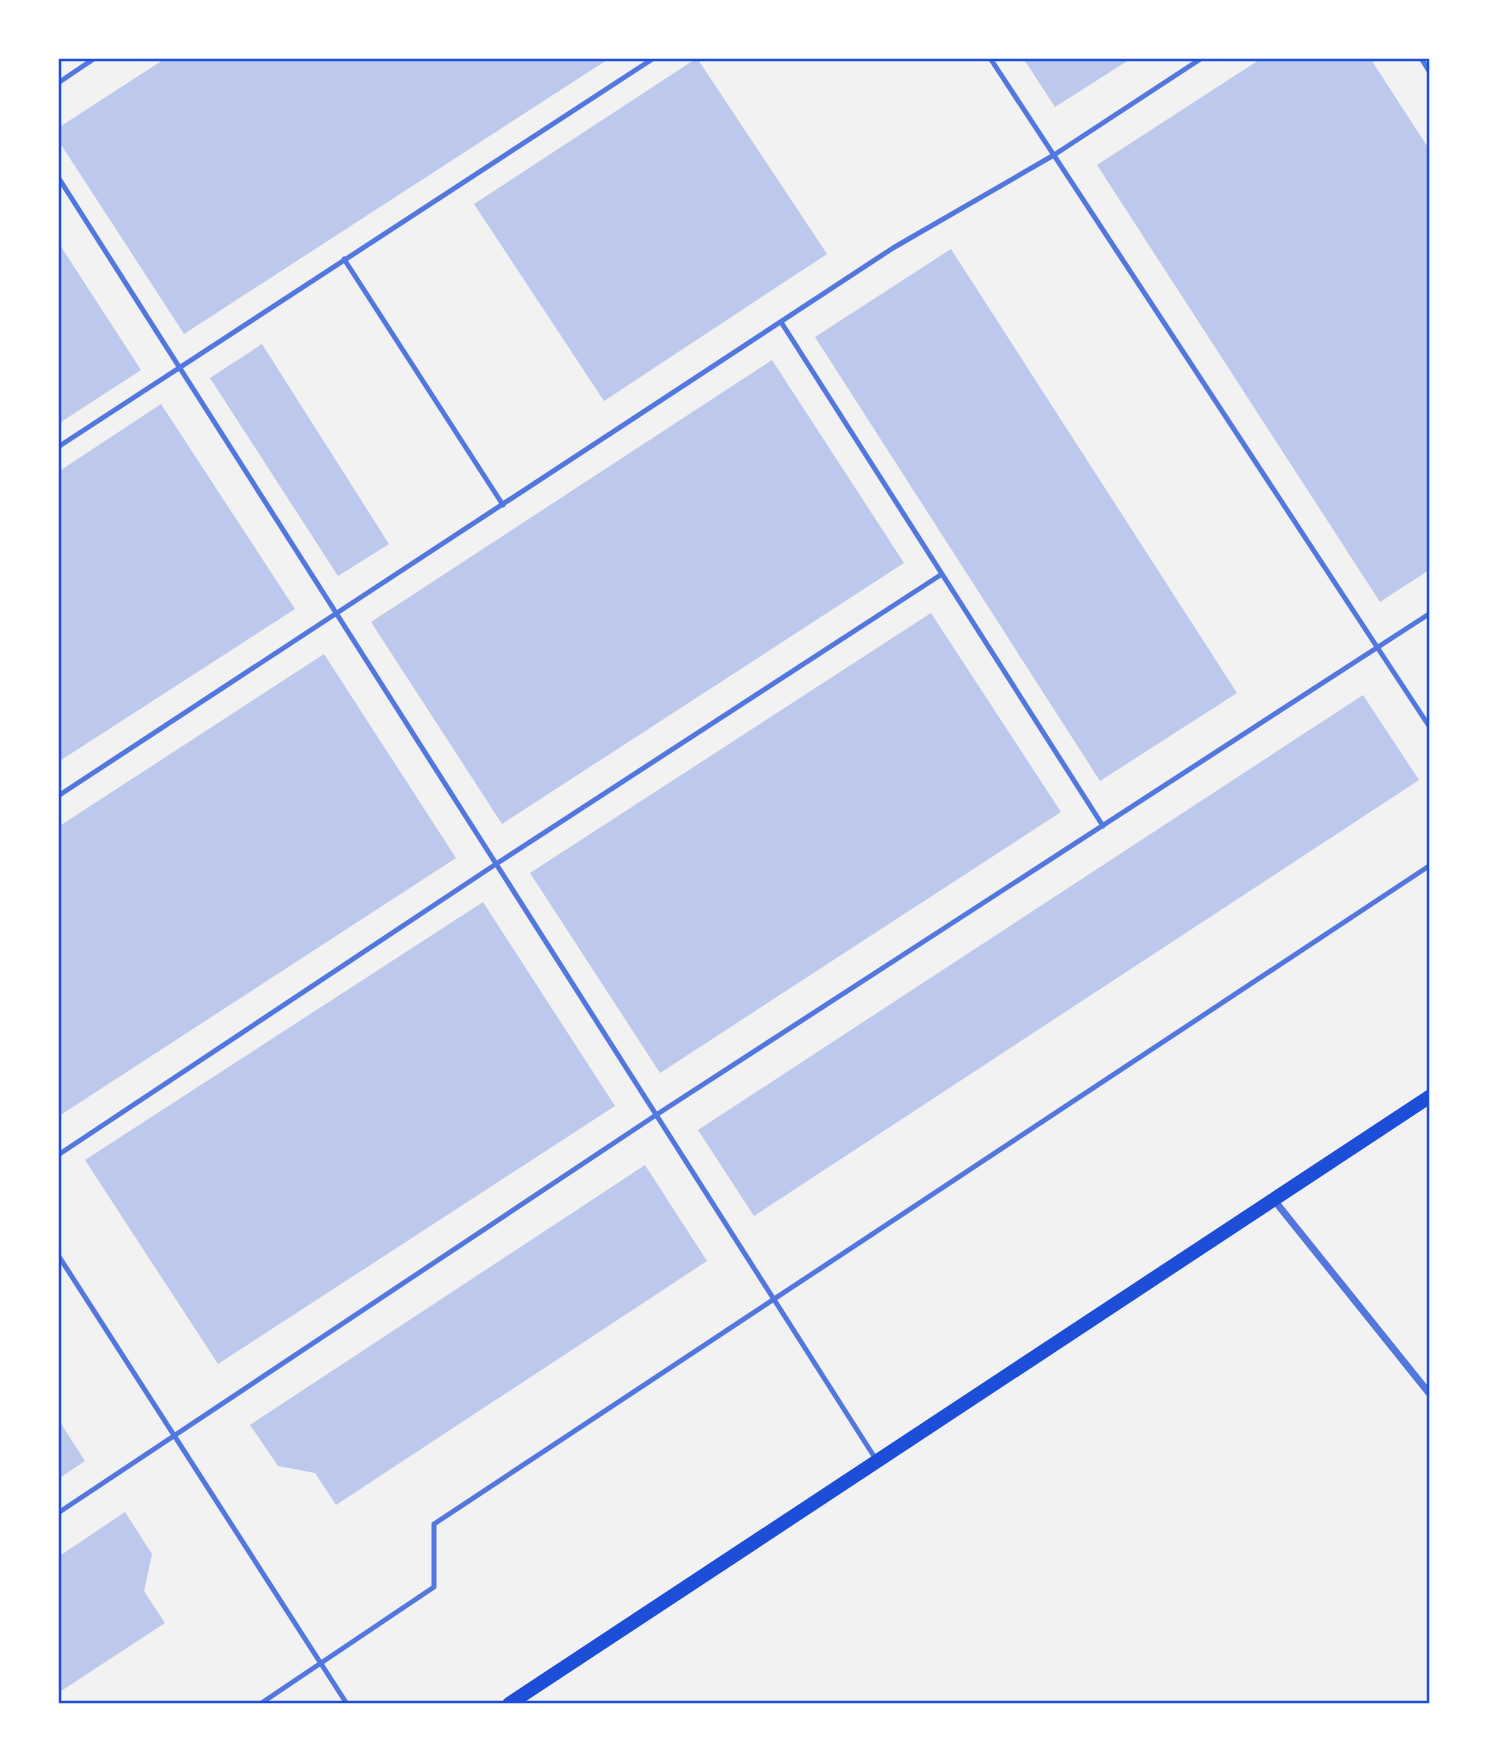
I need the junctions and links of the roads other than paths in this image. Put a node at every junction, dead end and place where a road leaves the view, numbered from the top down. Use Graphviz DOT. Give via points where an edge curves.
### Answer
graph roads {
  1 [pos="95,58"];
  2 [pos="654,58"];
  3 [pos="990,58"];
  4 [pos="1202,58"];
  5 [pos="1421,58"];
  6 [pos="1429,71"];
  7 [pos="58,83"];
  8 [pos="1054,155"];
  9 [pos="58,177"];
  10 [pos="344,259"];
  11 [pos="781,322"];
  12 [pos="179,367"];
  13 [pos="58,447"];
  14 [pos="503,505"];
  15 [pos="942,575"];
  16 [pos="337,614"];
  17 [pos="1429,614"];
  18 [pos="1378,648"];
  19 [pos="1429,726"];
  20 [pos="58,796"];
  21 [pos="1103,826"];
  22 [pos="496,863"];
  23 [pos="1429,866"];
  24 [pos="1429,1097"];
  25 [pos="656,1115"];
  26 [pos="58,1155"];
  27 [pos="1274,1200"];
  28 [pos="58,1255"];
  29 [pos="774,1300"];
  30 [pos="1429,1393"];
  31 [pos="174,1435"];
  32 [pos="877,1461"];
  33 [pos="58,1513"];
  34 [pos="321,1664"];
  35 [pos="260,1704"];
  36 [pos="347,1704"];
  37 [pos="509,1704"];
  1 -- 7 [label="lane"];
  2 -- 10 [label="lane"];
  3 -- 8 [label="lane"];
  4 -- 8 [label="lane"];
  5 -- 6 [label="lane"];
  8 -- 11 [label="lane" via="892,248"];
  8 -- 18 [label="lane"];
  9 -- 12 [label="lane"];
  10 -- 12 [label="lane"];
  10 -- 14 [label="lane"];
  11 -- 14 [label="lane"];
  11 -- 15 [label="lane"];
  12 -- 13 [label="lane"];
  12 -- 16 [label="lane"];
  14 -- 16 [label="lane"];
  15 -- 21 [label="lane"];
  15 -- 22 [label="lane"];
  16 -- 20 [label="lane"];
  16 -- 22 [label="lane"];
  17 -- 18 [label="lane"];
  18 -- 19 [label="lane"];
  18 -- 21 [label="lane"];
  21 -- 25 [label="lane"];
  22 -- 25 [label="lane"];
  22 -- 26 [label="lane"];
  23 -- 29 [label="lane"];
  24 -- 27 [label="main road"];
  25 -- 29 [label="lane"];
  25 -- 31 [label="lane"];
  27 -- 30 [label="street"];
  27 -- 32 [label="main road"];
  28 -- 31 [label="lane"];
  29 -- 32 [label="lane"];
  29 -- 34 [label="lane" via="434,1524 434,1587"];
  31 -- 33 [label="lane"];
  31 -- 34 [label="lane"];
  32 -- 37 [label="main road"];
  34 -- 35 [label="lane"];
  34 -- 36 [label="lane"];
}
